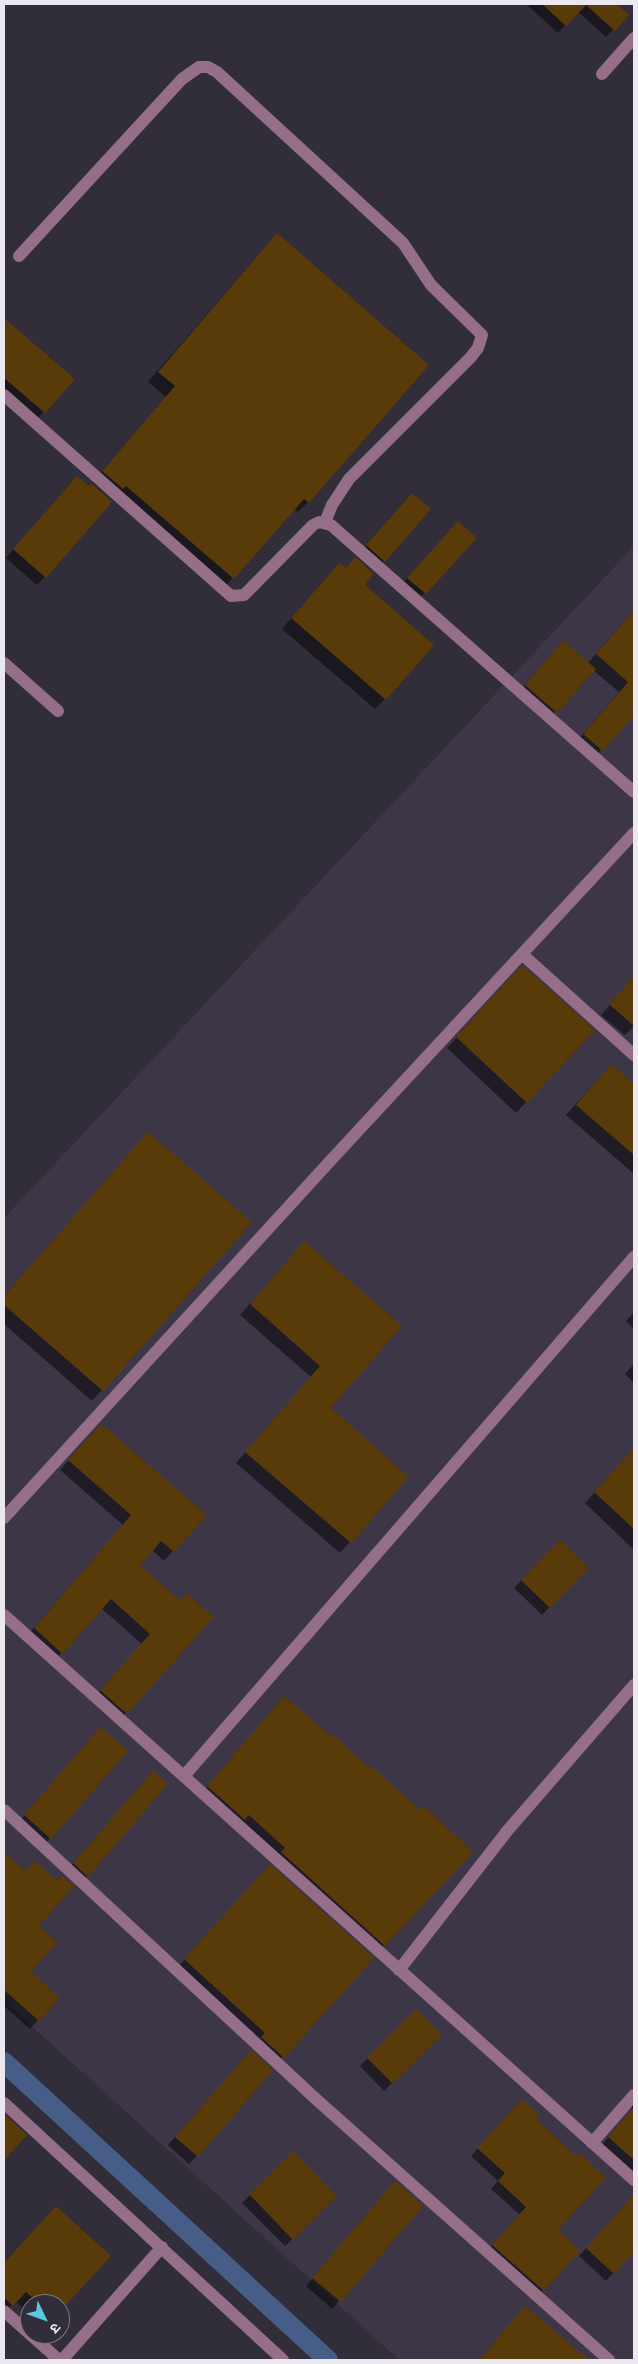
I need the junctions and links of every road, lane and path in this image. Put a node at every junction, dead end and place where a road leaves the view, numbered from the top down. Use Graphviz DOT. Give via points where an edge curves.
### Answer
graph roads {
  1 [pos="634,38"];
  2 [pos="602,74"];
  3 [pos="19,256"];
  4 [pos="4,395"];
  5 [pos="325,522"];
  6 [pos="4,664"];
  7 [pos="58,712"];
  8 [pos="634,792"];
  9 [pos="634,833"];
  10 [pos="523,955"];
  11 [pos="634,1055"];
  12 [pos="634,1257"];
  13 [pos="4,1518"];
  14 [pos="4,1615"];
  15 [pos="634,1685"];
  16 [pos="184,1776"];
  17 [pos="4,1810"];
  18 [pos="399,1970"];
  19 [pos="634,2096"];
  20 [pos="4,2103"];
  21 [pos="592,2143"];
  22 [pos="634,2180"];
  23 [pos="162,2247"];
  24 [pos="4,2311"];
  25 [pos="61,2360"];
  26 [pos="283,2360"];
  27 [pos="609,2360"];
  1 -- 2 [label="street"];
  3 -- 5 [label="street" via="182,79 199,67 217,72 403,243 430,285 482,335 470,358 349,479"];
  4 -- 5 [label="street" via="231,596 244,595 313,525"];
  5 -- 8 [label="street"];
  6 -- 7 [label="street"];
  9 -- 10 [label="street"];
  10 -- 11 [label="street"];
  10 -- 13 [label="street"];
  12 -- 16 [label="street"];
  14 -- 16 [label="street"];
  15 -- 18 [label="street" via="508,1830"];
  16 -- 18 [label="street"];
  17 -- 27 [label="street" via="317,2100"];
  18 -- 21 [label="street"];
  19 -- 21 [label="street"];
  20 -- 23 [label="street"];
  21 -- 22 [label="street"];
  23 -- 25 [label="street"];
  23 -- 26 [label="street"];
  24 -- 25 [label="street"];
}
